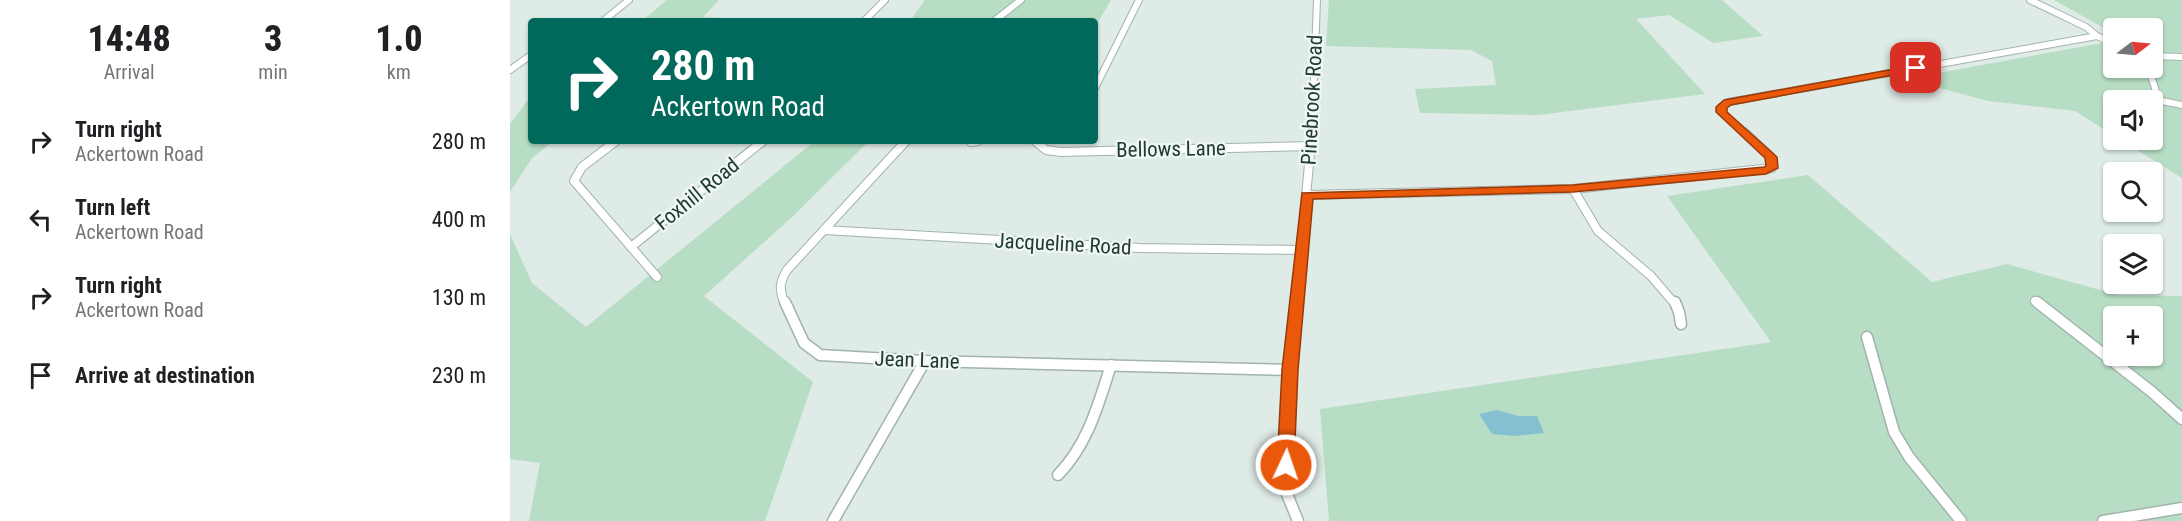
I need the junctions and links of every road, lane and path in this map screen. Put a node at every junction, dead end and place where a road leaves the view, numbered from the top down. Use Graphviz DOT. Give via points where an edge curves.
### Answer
graph roads {
  1 [pos="629,0"];
  2 [pos="885,0"];
  3 [pos="1021,0"];
  4 [pos="1139,0"];
  5 [pos="1317,0"];
  6 [pos="2030,0"];
  7 [pos="607,18"];
  8 [pos="867,18"];
  9 [pos="998,18"];
  10 [pos="2097,36"];
  11 [pos="2103,39"];
  12 [pos="2163,56"];
  13 [pos="528,57"];
  14 [pos="2182,57"];
  15 [pos="510,69"];
  16 [pos="1098,82"];
  17 [pos="2163,101"];
  18 [pos="2182,105"];
  19 [pos="612,144"];
  20 [pos="759,144"];
  21 [pos="903,144"];
  22 [pos="1039,144"];
  23 [pos="1311,146"];
  24 [pos="1573,189"];
  25 [pos="1307,195"];
  26 [pos="824,230"];
  27 [pos="631,246"];
  28 [pos="1302,250"];
  29 [pos="657,277"];
  30 [pos="2035,301"];
  31 [pos="1681,324"];
  32 [pos="1867,337"];
  33 [pos="925,362"];
  34 [pos="1111,365"];
  35 [pos="1290,370"];
  36 [pos="2182,419"];
  37 [pos="1058,475"];
  38 [pos="2182,508"];
  39 [pos="833,521"];
  40 [pos="1298,521"];
  41 [pos="1961,521"];
  42 [pos="2103,521"];
  1 -- 7 [label="street"];
  2 -- 8 [label="street"];
  3 -- 9 [label="street"];
  4 -- 16 [label="street"];
  5 -- 23 [label="street, Pinebrook Road"];
  6 -- 10 [label="street"];
  10 -- 11 [label="street"];
  10 -- 24 [label="street" via="1728,102 1721,107 1722,112 1771,157 1772,168"];
  12 -- 14 [label="street"];
  13 -- 15 [label="street"];
  17 -- 18 [label="street"];
  19 -- 27 [label="street" via="582,167 574,181"];
  20 -- 27 [label="street, Foxhill Road"];
  21 -- 26 [label="street, Jean Lane"];
  22 -- 23 [label="street, Bellows Lane" via="1046,150 1061,152"];
  23 -- 25 [label="street, Pinebrook Road"];
  24 -- 25 [label="street"];
  24 -- 31 [label="street" via="1597,229 1675,301 1682,315"];
  25 -- 28 [label="street, Pinebrook Road"];
  26 -- 28 [label="street, Jacqueline Road" via="1140,248"];
  26 -- 33 [label="street, Jean Lane" via="780,281 780,293 804,344 820,355"];
  27 -- 29 [label="street"];
  28 -- 35 [label="street, Pinebrook Road"];
  30 -- 36 [label="street"];
  32 -- 41 [label="street" via="1894,432 1908,457"];
  33 -- 34 [label="street, Jean Lane"];
  33 -- 39 [label="street"];
  34 -- 35 [label="street, Jean Lane"];
  34 -- 37 [label="street" via="1084,445"];
  35 -- 40 [label="street, Pinebrook Road" via="1287,494"];
  38 -- 42 [label="street"];
}
